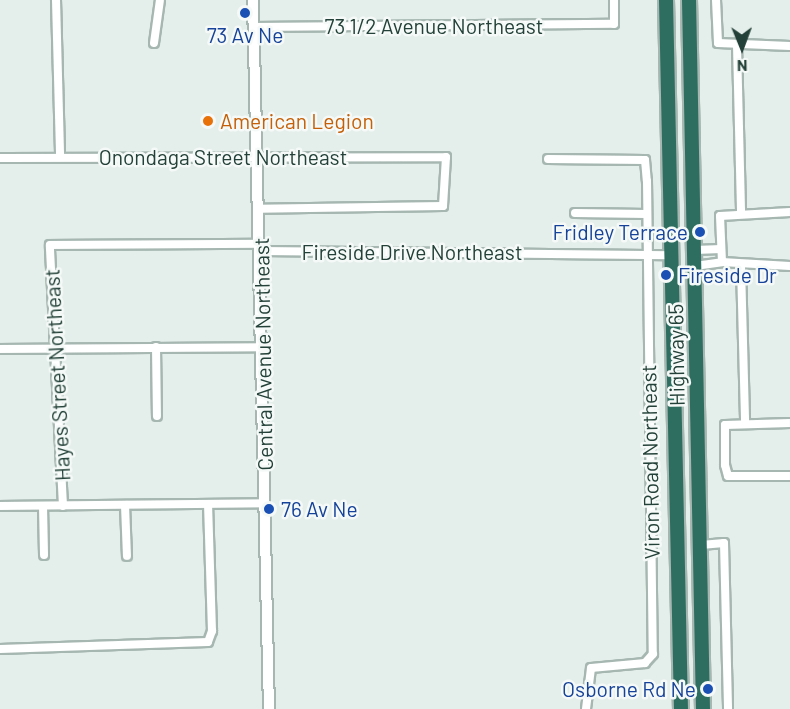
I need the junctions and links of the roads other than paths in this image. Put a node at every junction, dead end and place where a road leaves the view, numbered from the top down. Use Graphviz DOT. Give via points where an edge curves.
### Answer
graph roads {
  1 [pos="56,0"];
  2 [pos="160,0"];
  3 [pos="253,0"];
  4 [pos="614,0"];
  5 [pos="666,0"];
  6 [pos="689,0"];
  7 [pos="716,0"];
  8 [pos="254,27"];
  9 [pos="154,43"];
  10 [pos="737,46"];
  11 [pos="790,46"];
  12 [pos="258,157"];
  13 [pos="0,158"];
  14 [pos="60,158"];
  15 [pos="548,159"];
  16 [pos="260,209"];
  17 [pos="741,211"];
  18 [pos="790,212"];
  19 [pos="575,213"];
  20 [pos="647,214"];
  21 [pos="50,245"];
  22 [pos="261,247"];
  23 [pos="721,249"];
  24 [pos="695,250"];
  25 [pos="671,255"];
  26 [pos="646,256"];
  27 [pos="722,262"];
  28 [pos="695,266"];
  29 [pos="741,266"];
  30 [pos="790,266"];
  31 [pos="156,347"];
  32 [pos="262,347"];
  33 [pos="55,348"];
  34 [pos="0,349"];
  35 [pos="157,416"];
  36 [pos="745,423"];
  37 [pos="790,423"];
  38 [pos="790,476"];
  39 [pos="265,503"];
  40 [pos="208,504"];
  41 [pos="125,505"];
  42 [pos="43,506"];
  43 [pos="63,506"];
  44 [pos="0,507"];
  45 [pos="701,545"];
  46 [pos="44,555"];
  47 [pos="127,556"];
  48 [pos="0,649"];
  49 [pos="269,709"];
  50 [pos="586,709"];
  51 [pos="681,709"];
  52 [pos="703,709"];
  53 [pos="728,709"];
  1 -- 14 [label="street"];
  2 -- 9 [label="street"];
  3 -- 8 [label="street, Central Avenue Northeast"];
  4 -- 8 [label="street, 73 1/2 Avenue Northeast" via="614,24"];
  5 -- 25 [label="highway, Highway 65"];
  6 -- 24 [label="highway, Highway 65"];
  7 -- 10 [label="street" via="718,44"];
  8 -- 12 [label="street, Central Avenue Northeast"];
  10 -- 11 [label="street"];
  10 -- 17 [label="street"];
  12 -- 14 [label="street, Onondaga Street Northeast"];
  12 -- 16 [label="street, Central Avenue Northeast"];
  12 -- 16 [label="street, Onondaga Street Northeast" via="446,157 444,206"];
  13 -- 14 [label="street, Onondaga Street Northeast"];
  15 -- 20 [label="street, Viron Road Northeast" via="645,160"];
  16 -- 22 [label="street, Central Avenue Northeast"];
  17 -- 18 [label="street"];
  17 -- 23 [label="street" via="720,216"];
  19 -- 20 [label="street"];
  20 -- 26 [label="street, Viron Road Northeast"];
  21 -- 22 [label="street, Fireside Drive Northeast"];
  21 -- 33 [label="street, Hayes Street Northeast"];
  22 -- 26 [label="street, Fireside Drive Northeast"];
  22 -- 32 [label="street, Central Avenue Northeast"];
  23 -- 24 [label="street"];
  23 -- 27 [label="street"];
  24 -- 28 [label="highway, Highway 65"];
  25 -- 26 [label="street, Fireside Drive Northeast"];
  25 -- 51 [label="highway, Highway 65"];
  26 -- 50 [label="street, Viron Road Northeast" via="653,654 645,663 591,668"];
  27 -- 28 [label="street"];
  27 -- 29 [label="street"];
  28 -- 45 [label="highway, Highway 65"];
  29 -- 30 [label="street"];
  29 -- 36 [label="street"];
  31 -- 32 [label="street"];
  31 -- 33 [label="street"];
  31 -- 35 [label="street"];
  32 -- 39 [label="street, Central Avenue Northeast"];
  33 -- 34 [label="street"];
  33 -- 43 [label="street, Hayes Street Northeast"];
  36 -- 37 [label="street"];
  36 -- 38 [label="street" via="725,425 728,476"];
  39 -- 40 [label="street"];
  39 -- 49 [label="street, Central Avenue Northeast"];
  40 -- 41 [label="street"];
  40 -- 48 [label="street" via="212,631 208,642"];
  41 -- 43 [label="street"];
  41 -- 47 [label="street"];
  42 -- 43 [label="street"];
  42 -- 44 [label="street"];
  42 -- 46 [label="street"];
  45 -- 52 [label="highway, Highway 65"];
  45 -- 53 [label="street" via="724,543"];
}
